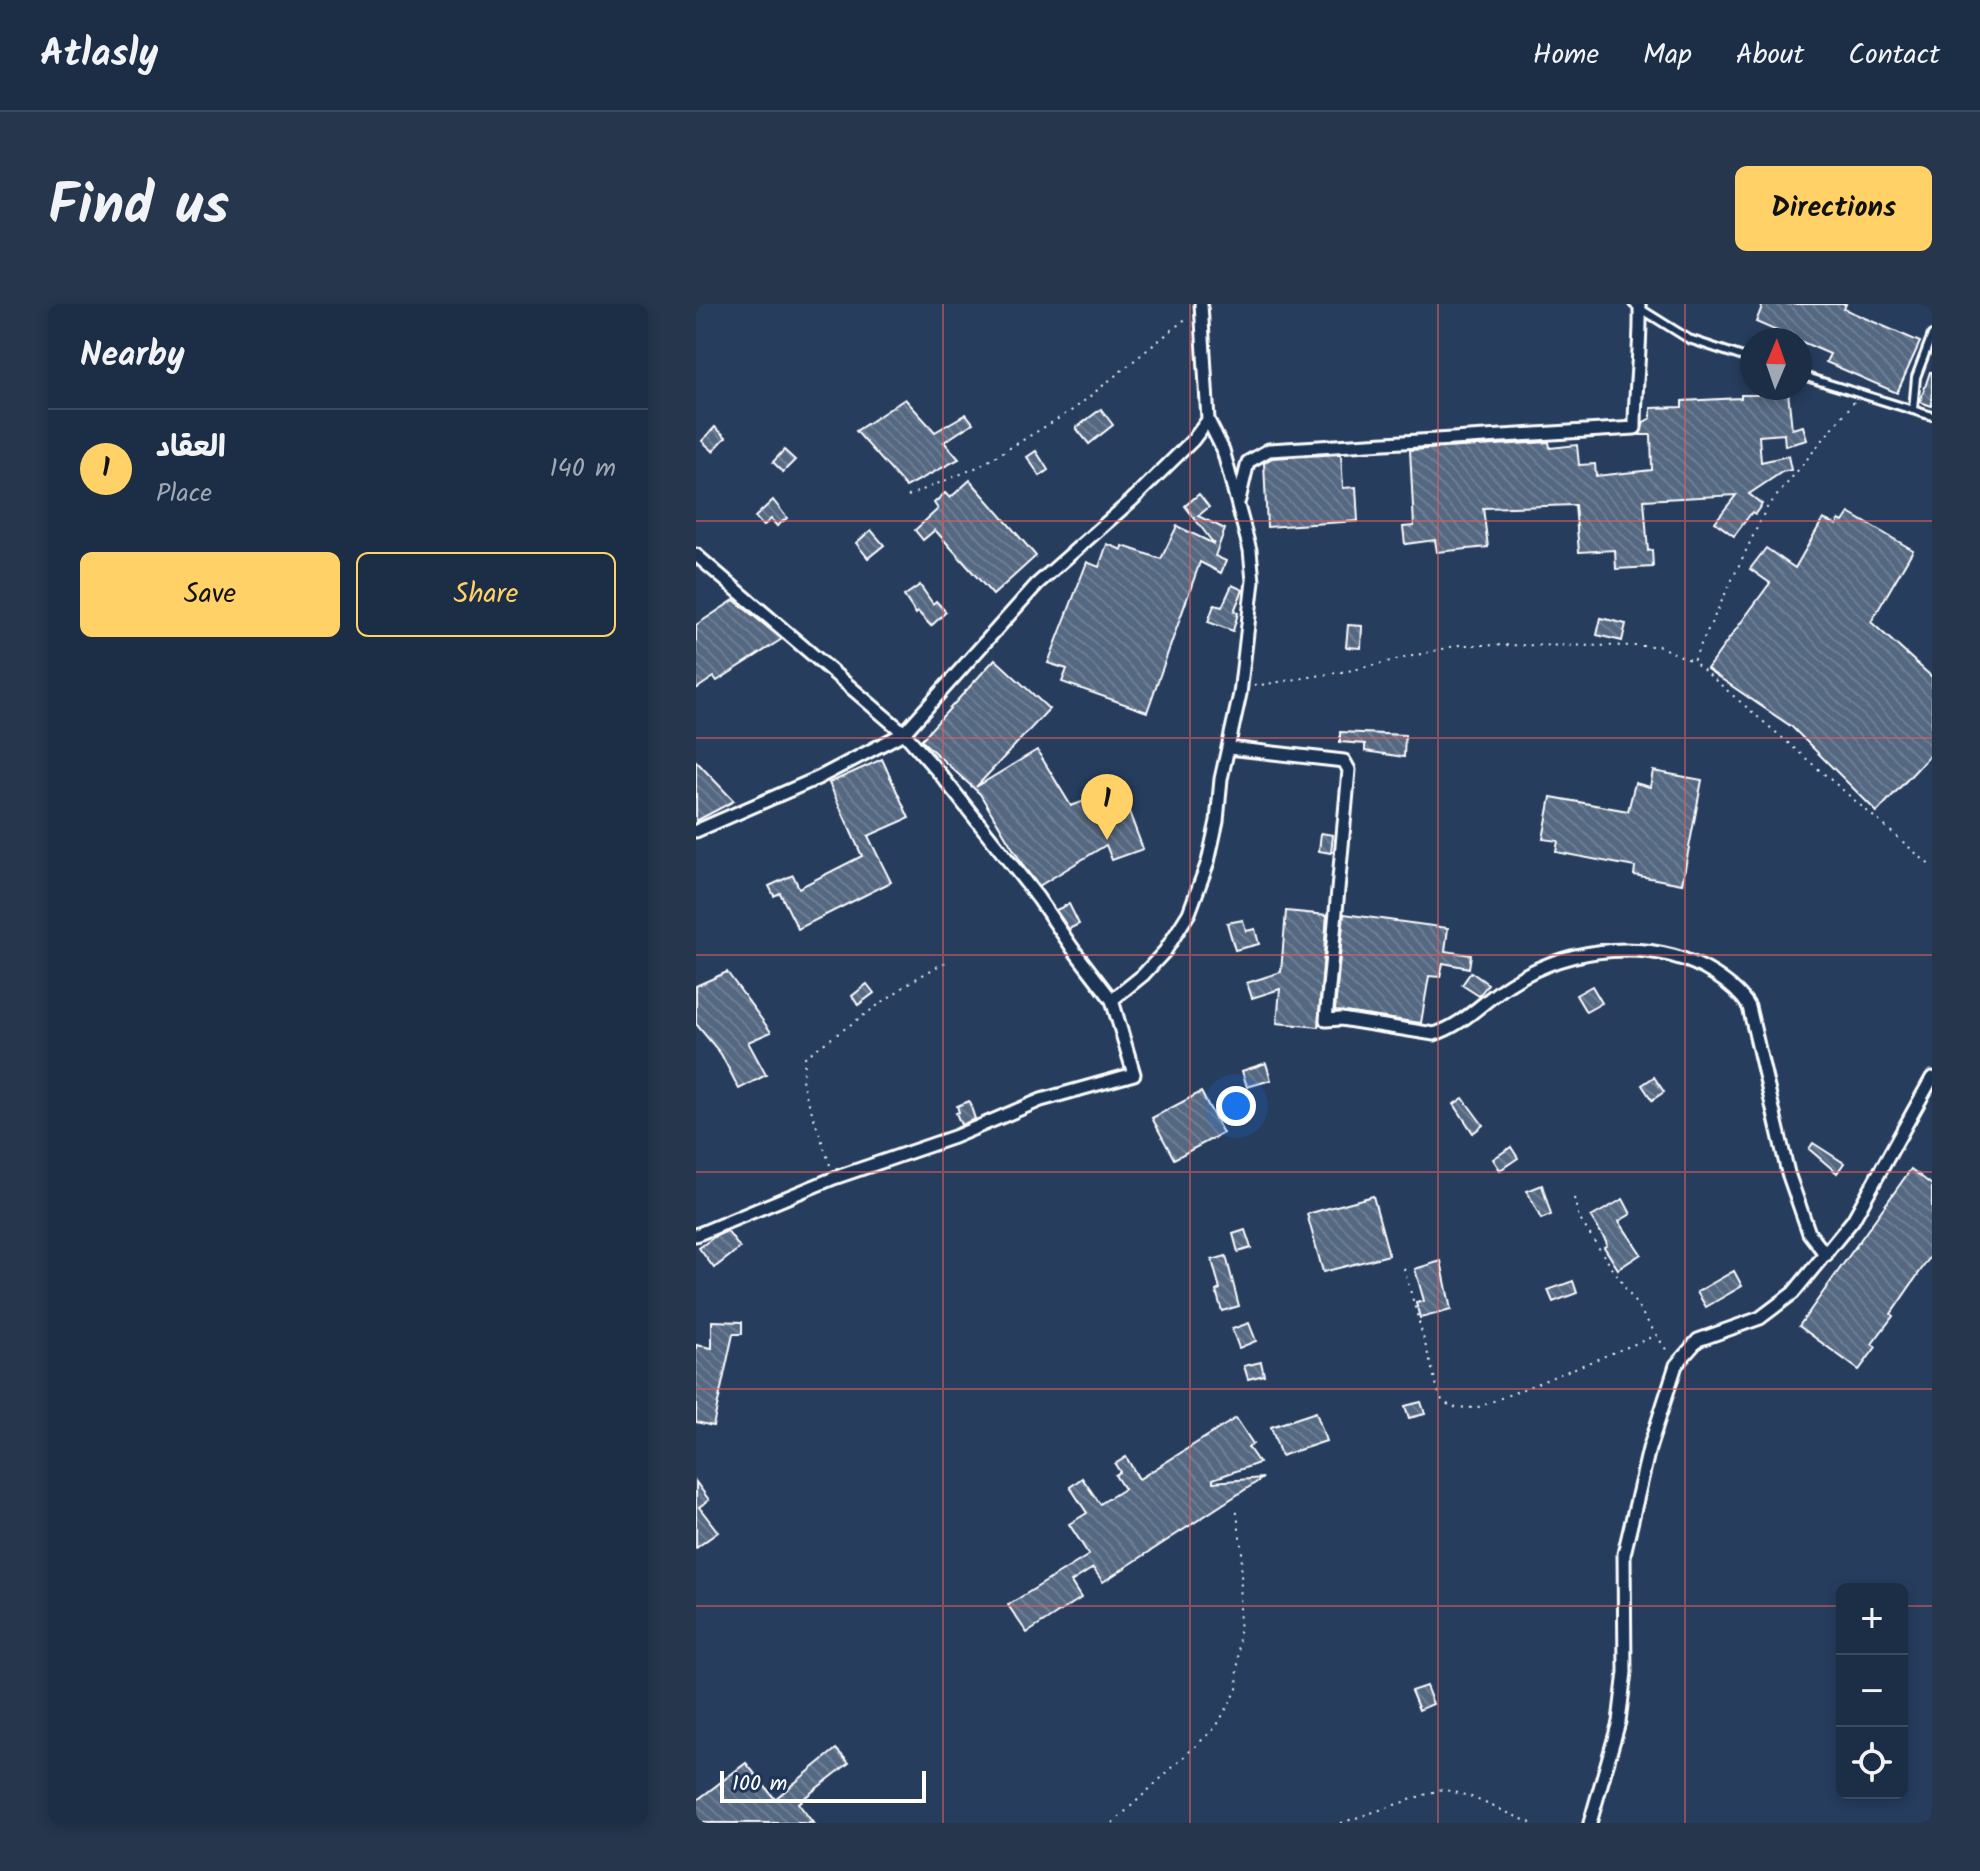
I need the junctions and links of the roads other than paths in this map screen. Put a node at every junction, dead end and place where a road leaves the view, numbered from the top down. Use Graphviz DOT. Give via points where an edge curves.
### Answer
graph roads {
  1 [pos="1201,305"];
  2 [pos="1637,306"];
  3 [pos="1932,335"];
  4 [pos="1740,356"];
  5 [pos="1812,379"];
  6 [pos="1913,410"];
  7 [pos="1932,416"];
  8 [pos="1208,420"];
  9 [pos="1238,504"];
  10 [pos="696,555"];
  11 [pos="904,733"];
  12 [pos="1229,748"];
  13 [pos="696,831"];
  14 [pos="1112,1000"];
  15 [pos="1932,1078"];
  16 [pos="696,1235"];
  17 [pos="1826,1255"];
  18 [pos="1590,1823"];
  1 -- 8 [label="street"];
  2 -- 4 [label="lane" via="1689,339"];
  2 -- 9 [label="street" via="1635,428 1269,450 1248,462"];
  3 -- 6 [label="lane" via="1916,377"];
  5 -- 6 [label="lane"];
  6 -- 7 [label="lane"];
  8 -- 9 [label="street" via="1223,450"];
  8 -- 11 [label="street" via="1131,501 1037,584"];
  9 -- 12 [label="street" via="1253,581"];
  10 -- 11 [label="street"];
  11 -- 13 [label="street" via="818,778"];
  11 -- 14 [label="street"];
  12 -- 14 [label="street" via="1208,862 1189,913 1165,951"];
  12 -- 17 [label="street" via="1344,761 1349,770 1326,1020 1434,1034 1510,984 1571,956 1651,951 1700,965 1749,1007 1788,1173 1809,1233"];
  14 -- 16 [label="street" via="1134,1074 1041,1100"];
  15 -- 17 [label="street" via="1853,1220"];
  17 -- 18 [label="street" via="1793,1293 1760,1318 1698,1340 1676,1365 1624,1554 1625,1672 1619,1722"];
}
